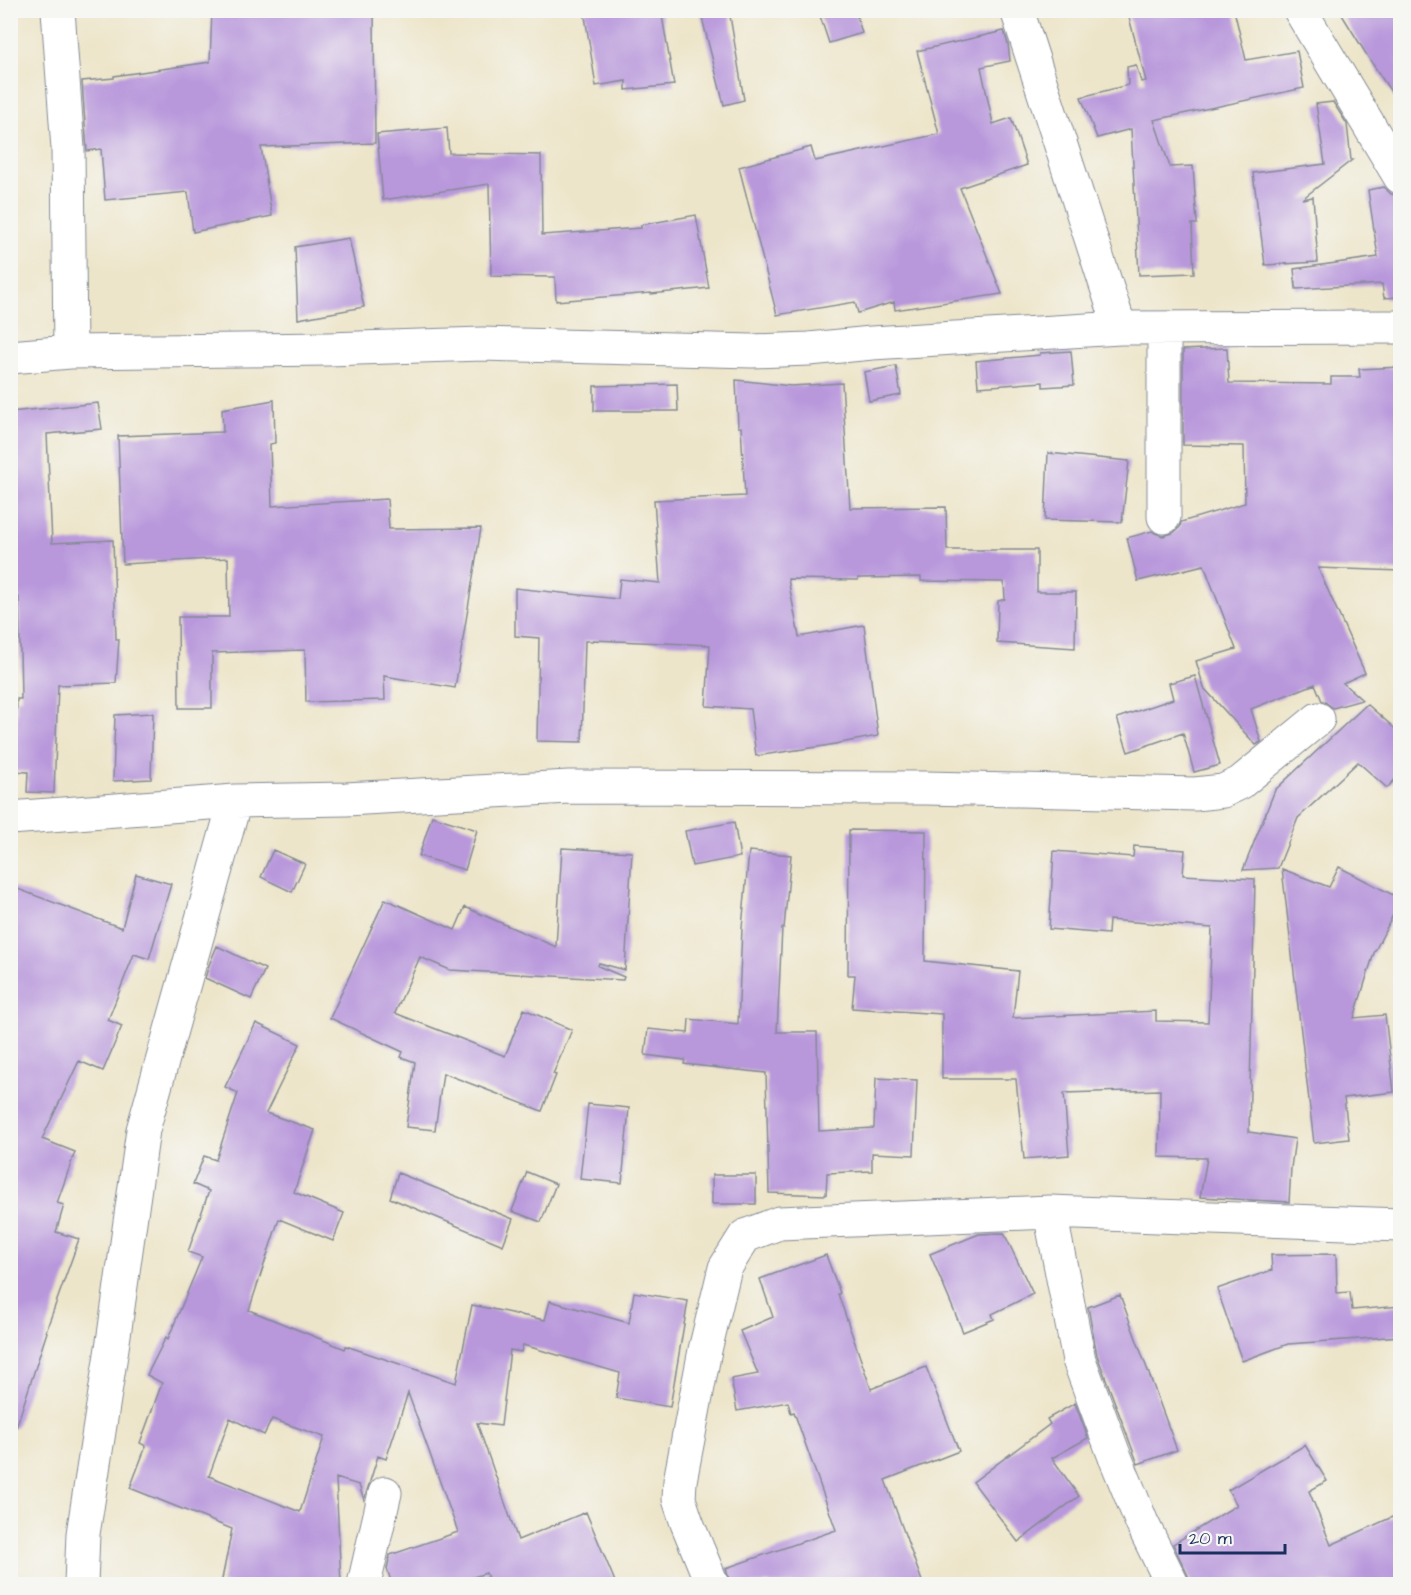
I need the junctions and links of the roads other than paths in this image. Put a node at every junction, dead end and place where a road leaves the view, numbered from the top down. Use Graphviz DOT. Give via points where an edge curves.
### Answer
graph roads {
  1 [pos="58,10"];
  2 [pos="1017,10"];
  3 [pos="1300,10"];
  4 [pos="1401,177"];
  5 [pos="1401,327"];
  6 [pos="1120,328"];
  7 [pos="1164,328"];
  8 [pos="70,352"];
  9 [pos="10,357"];
  10 [pos="1164,517"];
  11 [pos="1318,719"];
  12 [pos="235,801"];
  13 [pos="10,818"];
  14 [pos="1050,1212"];
  15 [pos="1401,1225"];
  16 [pos="385,1492"];
  17 [pos="81,1584"];
  18 [pos="364,1584"];
  19 [pos="712,1584"];
  20 [pos="1172,1584"];
  1 -- 8 [label="street" via="68,148"];
  2 -- 6 [label="street"];
  3 -- 4 [label="street"];
  5 -- 7 [label="street"];
  6 -- 7 [label="street"];
  6 -- 8 [label="street" via="752,351 482,344"];
  7 -- 10 [label="street"];
  8 -- 9 [label="street"];
  11 -- 12 [label="street" via="1240,783 1223,791 1195,794 569,787"];
  12 -- 13 [label="street"];
  12 -- 17 [label="street" via="143,1131 83,1534"];
  14 -- 15 [label="street"];
  14 -- 19 [label="street" via="779,1223 745,1236 725,1268 680,1480 679,1499"];
  14 -- 20 [label="street" via="1079,1360 1142,1523"];
  16 -- 18 [label="street"];
}
